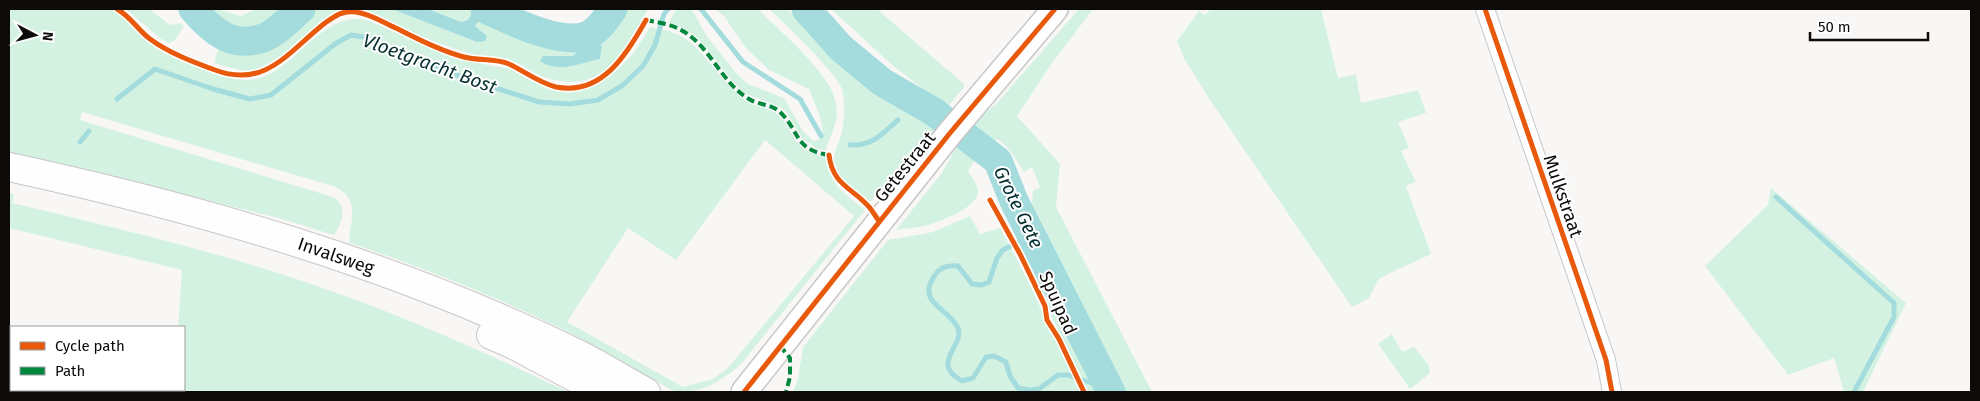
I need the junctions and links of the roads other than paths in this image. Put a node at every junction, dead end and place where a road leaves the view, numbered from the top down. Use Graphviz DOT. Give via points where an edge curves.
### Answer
graph roads {
  1 [pos="1055,9"];
  2 [pos="1485,9"];
  3 [pos="9,167"];
  4 [pos="9,184"];
  5 [pos="602,392"];
  6 [pos="646,392"];
  7 [pos="744,392"];
  8 [pos="1612,392"];
  1 -- 7 [label="street, Getestraat" via="956,126"];
  2 -- 8 [label="street, Mulkstraat" via="1606,360"];
  3 -- 6 [label="main road, Invalsweg" via="208,215 334,254 430,290 575,352"];
  4 -- 5 [label="main road, Invalsweg" via="205,232 326,268 514,345"];
}
